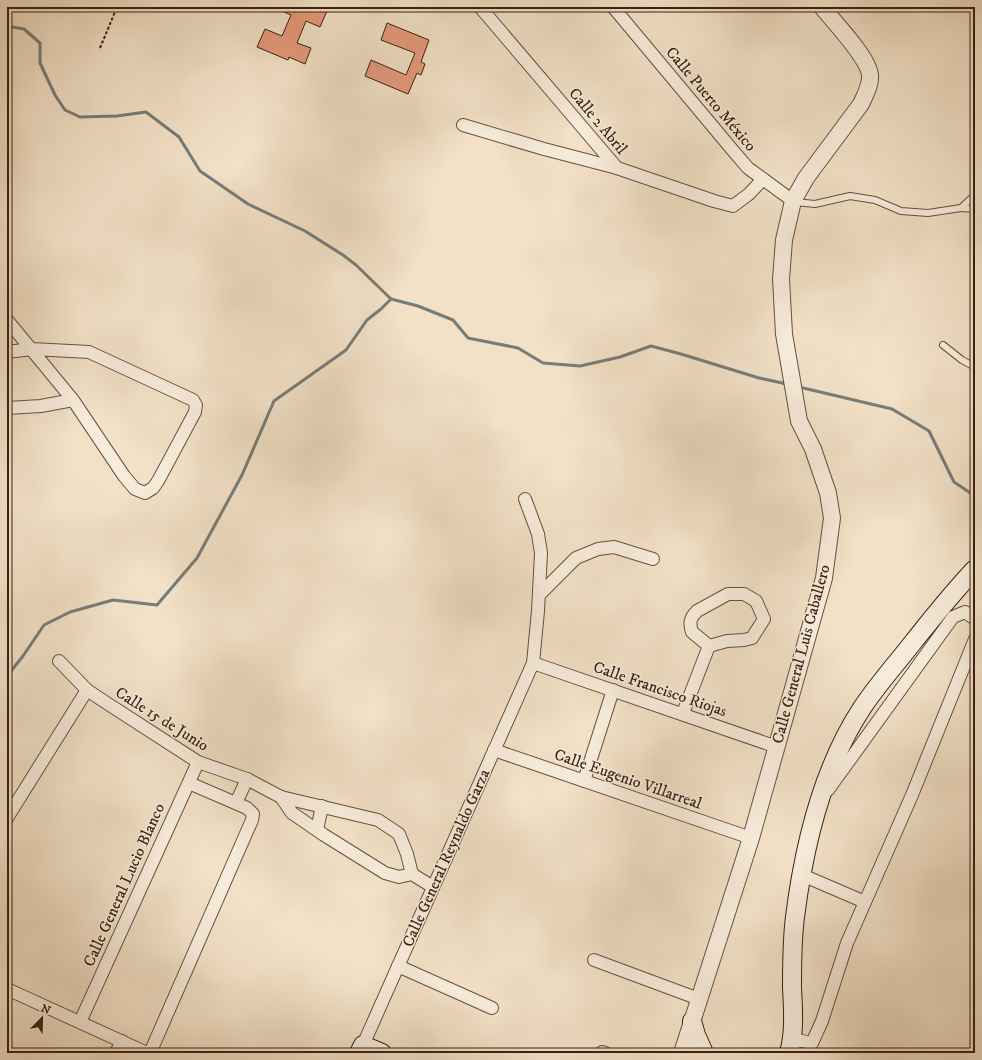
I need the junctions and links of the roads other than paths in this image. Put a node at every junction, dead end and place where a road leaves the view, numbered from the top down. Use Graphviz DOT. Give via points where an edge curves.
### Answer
graph roads {
  1 [pos="480,7"];
  2 [pos="614,7"];
  3 [pos="822,7"];
  4 [pos="463,125"];
  5 [pos="617,168"];
  6 [pos="763,179"];
  7 [pos="975,195"];
  8 [pos="793,201"];
  9 [pos="961,208"];
  10 [pos="975,209"];
  11 [pos="7,320"];
  12 [pos="943,345"];
  13 [pos="32,349"];
  14 [pos="7,352"];
  15 [pos="975,367"];
  16 [pos="73,400"];
  17 [pos="7,408"];
  18 [pos="525,499"];
  19 [pos="654,559"];
  20 [pos="975,569"];
  21 [pos="539,595"];
  22 [pos="975,619"];
  23 [pos="975,638"];
  24 [pos="709,646"];
  25 [pos="59,661"];
  26 [pos="533,663"];
  27 [pos="87,690"];
  28 [pos="613,690"];
  29 [pos="683,714"];
  30 [pos="777,747"];
  31 [pos="494,750"];
  32 [pos="198,762"];
  33 [pos="247,779"];
  34 [pos="584,781"];
  35 [pos="189,783"];
  36 [pos="281,797"];
  37 [pos="820,801"];
  38 [pos="236,803"];
  39 [pos="322,806"];
  40 [pos="7,818"];
  41 [pos="316,830"];
  42 [pos="751,838"];
  43 [pos="412,874"];
  44 [pos="802,874"];
  45 [pos="433,887"];
  46 [pos="865,902"];
  47 [pos="594,960"];
  48 [pos="398,966"];
  49 [pos="7,989"];
  50 [pos="699,999"];
  51 [pos="492,1008"];
  52 [pos="692,1021"];
  53 [pos="80,1022"];
  54 [pos="122,1041"];
  55 [pos="790,1046"];
  56 [pos="361,1049"];
  57 [pos="116,1053"];
  58 [pos="149,1053"];
  59 [pos="382,1053"];
  60 [pos="682,1053"];
  61 [pos="704,1053"];
  1 -- 5 [label="street, Calle 2 Abril"];
  2 -- 6 [label="street, Calle Puerto México" via="734,153"];
  3 -- 8 [label="street, Calle General Luis Caballero" via="868,66 869,83 861,104 806,178"];
  4 -- 5 [label="street"];
  5 -- 6 [label="street, Calle 2 Abril" via="733,206"];
  6 -- 8 [label="street, Calle Puerto México"];
  7 -- 9 [label="lane"];
  8 -- 9 [label="lane" via="814,204 850,196 875,200 900,211 914,213"];
  8 -- 30 [label="street, Calle General Luis Caballero" via="784,240 781,278 784,334 799,421 813,449 828,493 832,518 824,578"];
  9 -- 10 [label="lane"];
  11 -- 13 [label="street"];
  12 -- 15 [label="lane"];
  13 -- 14 [label="street"];
  13 -- 16 [label="street"];
  13 -- 16 [label="street" via="89,352 193,400 196,405 195,412 158,481 145,493 135,489 124,476"];
  16 -- 17 [label="street" via="41,406"];
  18 -- 21 [label="street, Calle General Reynaldo Garza" via="538,534 541,553"];
  19 -- 21 [label="street" via="614,547 598,549 576,558"];
  20 -- 37 [label="main road" via="934,615 862,708 837,753"];
  21 -- 26 [label="street, Calle General Reynaldo Garza"];
  22 -- 37 [label="street" via="965,612 953,617"];
  23 -- 46 [label="street" via="912,795"];
  24 -- 24 [label="street" via="752,638 764,619 756,601 744,594 728,594 697,611 690,621 692,632"];
  24 -- 29 [label="street"];
  25 -- 27 [label="street, Calle 15 de Junio"];
  26 -- 28 [label="street, Calle Francisco Riojas"];
  26 -- 31 [label="street, Calle General Reynaldo Garza"];
  27 -- 32 [label="street, Calle 15 de Junio"];
  27 -- 40 [label="street"];
  28 -- 29 [label="street, Calle Francisco Riojas"];
  28 -- 34 [label="street"];
  29 -- 30 [label="street, Calle Francisco Riojas"];
  30 -- 42 [label="street, Calle General Luis Caballero"];
  31 -- 34 [label="street, Calle Eugenio Villarreal"];
  31 -- 45 [label="street, Calle General Reynaldo Garza"];
  32 -- 33 [label="street, Calle 15 de Junio"];
  32 -- 35 [label="street, Calle General Lucio Blanco"];
  33 -- 36 [label="street, Calle 15 de Junio"];
  33 -- 38 [label="street"];
  34 -- 42 [label="street, Calle Eugenio Villarreal"];
  35 -- 38 [label="street"];
  35 -- 53 [label="street, Calle General Lucio Blanco"];
  36 -- 39 [label="street, Calle 15 de Junio"];
  36 -- 41 [label="street, Calle 15 de Junio" via="292,813"];
  37 -- 44 [label="main road"];
  38 -- 58 [label="street" via="253,814 252,820"];
  39 -- 41 [label="street"];
  39 -- 43 [label="street, Calle 15 de Junio" via="378,820 399,834"];
  41 -- 43 [label="street, Calle 15 de Junio" via="385,873 400,877"];
  42 -- 50 [label="street, Calle General Luis Caballero"];
  43 -- 45 [label="street"];
  44 -- 46 [label="street"];
  44 -- 55 [label="main road" via="792,959"];
  45 -- 48 [label="street, Calle General Reynaldo Garza"];
  46 -- 55 [label="street" via="847,943 822,1021 812,1043"];
  47 -- 50 [label="street"];
  48 -- 51 [label="street"];
  48 -- 56 [label="street, Calle General Reynaldo Garza"];
  49 -- 53 [label="street"];
  50 -- 52 [label="street, Calle General Luis Caballero"];
  52 -- 60 [label="street, Calle General Luis Caballero"];
  52 -- 61 [label="main road"];
  53 -- 54 [label="street"];
  54 -- 57 [label="street"];
  54 -- 58 [label="street"];
  56 -- 59 [label="main road"];
}
